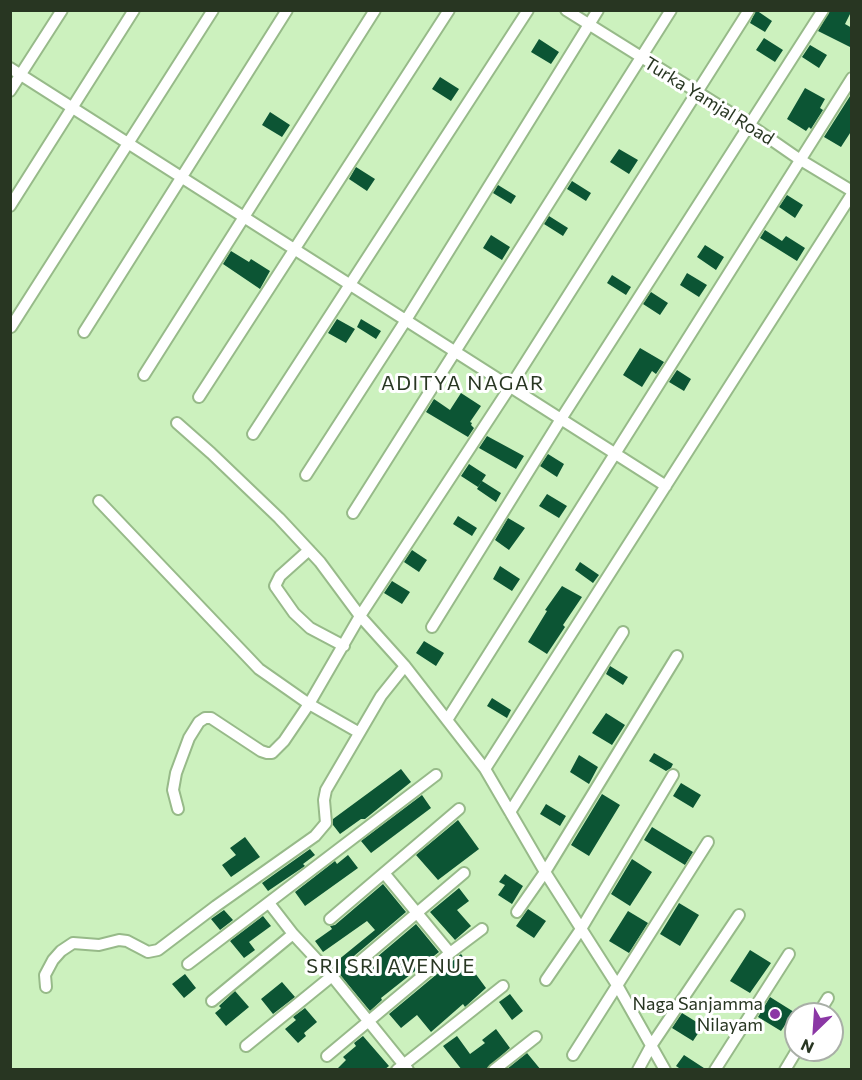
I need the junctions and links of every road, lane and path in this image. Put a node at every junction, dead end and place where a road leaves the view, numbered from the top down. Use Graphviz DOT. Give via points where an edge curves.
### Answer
graph roads {
  1 [pos="62,10"];
  2 [pos="134,10"];
  3 [pos="213,10"];
  4 [pos="287,10"];
  5 [pos="375,10"];
  6 [pos="449,10"];
  7 [pos="528,10"];
  8 [pos="566,10"];
  9 [pos="598,10"];
  10 [pos="671,10"];
  11 [pos="749,10"];
  12 [pos="823,10"];
  13 [pos="589,26"];
  14 [pos="641,58"];
  15 [pos="10,68"];
  16 [pos="21,75"];
  17 [pos="852,78"];
  18 [pos="10,92"];
  19 [pos="697,92"];
  20 [pos="72,108"];
  21 [pos="750,125"];
  22 [pos="129,143"];
  23 [pos="799,159"];
  24 [pos="183,178"];
  25 [pos="852,193"];
  26 [pos="10,207"];
  27 [pos="245,218"];
  28 [pos="294,249"];
  29 [pos="350,285"];
  30 [pos="406,320"];
  31 [pos="11,327"];
  32 [pos="84,332"];
  33 [pos="456,352"];
  34 [pos="144,375"];
  35 [pos="510,387"];
  36 [pos="200,397"];
  37 [pos="561,419"];
  38 [pos="177,423"];
  39 [pos="253,434"];
  40 [pos="614,453"];
  41 [pos="306,475"];
  42 [pos="666,486"];
  43 [pos="99,501"];
  44 [pos="353,513"];
  45 [pos="309,550"];
  46 [pos="360,616"];
  47 [pos="432,627"];
  48 [pos="623,632"];
  49 [pos="344,646"];
  50 [pos="677,657"];
  51 [pos="405,666"];
  52 [pos="309,704"];
  53 [pos="447,720"];
  54 [pos="358,732"];
  55 [pos="485,769"];
  56 [pos="436,775"];
  57 [pos="673,775"];
  58 [pos="178,809"];
  59 [pos="459,809"];
  60 [pos="510,812"];
  61 [pos="708,842"];
  62 [pos="545,872"];
  63 [pos="384,873"];
  64 [pos="464,873"];
  65 [pos="268,903"];
  66 [pos="416,912"];
  67 [pos="517,912"];
  68 [pos="738,915"];
  69 [pos="330,919"];
  70 [pos="581,928"];
  71 [pos="482,929"];
  72 [pos="293,933"];
  73 [pos="450,953"];
  74 [pos="789,954"];
  75 [pos="359,962"];
  76 [pos="188,964"];
  77 [pos="332,976"];
  78 [pos="546,980"];
  79 [pos="617,985"];
  80 [pos="503,986"];
  81 [pos="46,987"];
  82 [pos="828,998"];
  83 [pos="212,1001"];
  84 [pos="826,1002"];
  85 [pos="369,1022"];
  86 [pos="536,1037"];
  87 [pos="651,1046"];
  88 [pos="246,1047"];
  89 [pos="573,1055"];
  90 [pos="327,1056"];
  91 [pos="403,1067"];
  92 [pos="494,1070"];
  93 [pos="638,1070"];
  94 [pos="665,1070"];
  95 [pos="715,1070"];
  1 -- 16 [label="street"];
  2 -- 20 [label="street"];
  3 -- 22 [label="street"];
  4 -- 24 [label="street"];
  5 -- 27 [label="street"];
  6 -- 28 [label="street"];
  7 -- 29 [label="street"];
  8 -- 13 [label="street, Turka Yamjal Road"];
  9 -- 13 [label="street"];
  10 -- 14 [label="street"];
  11 -- 19 [label="street"];
  12 -- 21 [label="street"];
  13 -- 14 [label="street, Turka Yamjal Road"];
  13 -- 30 [label="street"];
  14 -- 19 [label="street, Turka Yamjal Road"];
  14 -- 33 [label="street"];
  15 -- 16 [label="street"];
  16 -- 18 [label="street"];
  16 -- 20 [label="street"];
  17 -- 23 [label="street"];
  19 -- 21 [label="street, Turka Yamjal Road"];
  19 -- 35 [label="street"];
  20 -- 22 [label="street"];
  20 -- 26 [label="street"];
  21 -- 23 [label="street, Turka Yamjal Road"];
  21 -- 37 [label="street"];
  22 -- 24 [label="street"];
  22 -- 31 [label="street"];
  23 -- 25 [label="street, Turka Yamjal Road"];
  23 -- 40 [label="street"];
  24 -- 27 [label="street"];
  24 -- 32 [label="street"];
  25 -- 42 [label="street"];
  27 -- 28 [label="street"];
  27 -- 34 [label="street"];
  28 -- 29 [label="street"];
  28 -- 36 [label="street"];
  29 -- 30 [label="street"];
  29 -- 39 [label="street"];
  30 -- 33 [label="street"];
  30 -- 41 [label="street"];
  33 -- 35 [label="street"];
  33 -- 44 [label="street"];
  35 -- 37 [label="street"];
  35 -- 46 [label="street"];
  37 -- 40 [label="street"];
  37 -- 47 [label="street"];
  38 -- 45 [label="street"];
  40 -- 42 [label="street"];
  40 -- 53 [label="street"];
  42 -- 55 [label="street"];
  43 -- 52 [label="street" via="259,669"];
  45 -- 46 [label="street"];
  45 -- 49 [label="street" via="280,576 275,586 310,628"];
  46 -- 49 [label="street"];
  46 -- 51 [label="street"];
  48 -- 60 [label="street"];
  49 -- 52 [label="street"];
  50 -- 62 [label="street"];
  51 -- 53 [label="street"];
  51 -- 54 [label="street"];
  52 -- 54 [label="street"];
  52 -- 58 [label="street" via="272,753 261,751 211,718 199,722 176,773 173,790"];
  53 -- 55 [label="street"];
  54 -- 81 [label="street" via="326,790 326,822 315,836 158,950 148,952 120,940 99,945 72,943 53,960 45,975"];
  55 -- 60 [label="street"];
  56 -- 65 [label="street"];
  57 -- 70 [label="street"];
  59 -- 63 [label="street"];
  60 -- 62 [label="street"];
  61 -- 79 [label="street"];
  62 -- 67 [label="street"];
  62 -- 70 [label="street"];
  63 -- 66 [label="street"];
  63 -- 69 [label="street"];
  64 -- 66 [label="street"];
  65 -- 72 [label="street"];
  65 -- 76 [label="street"];
  66 -- 73 [label="street"];
  66 -- 75 [label="street"];
  68 -- 87 [label="street"];
  70 -- 78 [label="street"];
  70 -- 79 [label="street"];
  71 -- 73 [label="street"];
  72 -- 77 [label="street"];
  72 -- 83 [label="street"];
  73 -- 85 [label="street"];
  74 -- 95 [label="street"];
  77 -- 85 [label="street"];
  77 -- 88 [label="street"];
  79 -- 87 [label="street"];
  79 -- 89 [label="street"];
  80 -- 91 [label="street"];
  82 -- 84 [label="street"];
  85 -- 90 [label="street"];
  85 -- 91 [label="street"];
  86 -- 92 [label="street"];
  87 -- 93 [label="street"];
  87 -- 94 [label="street"];
}
